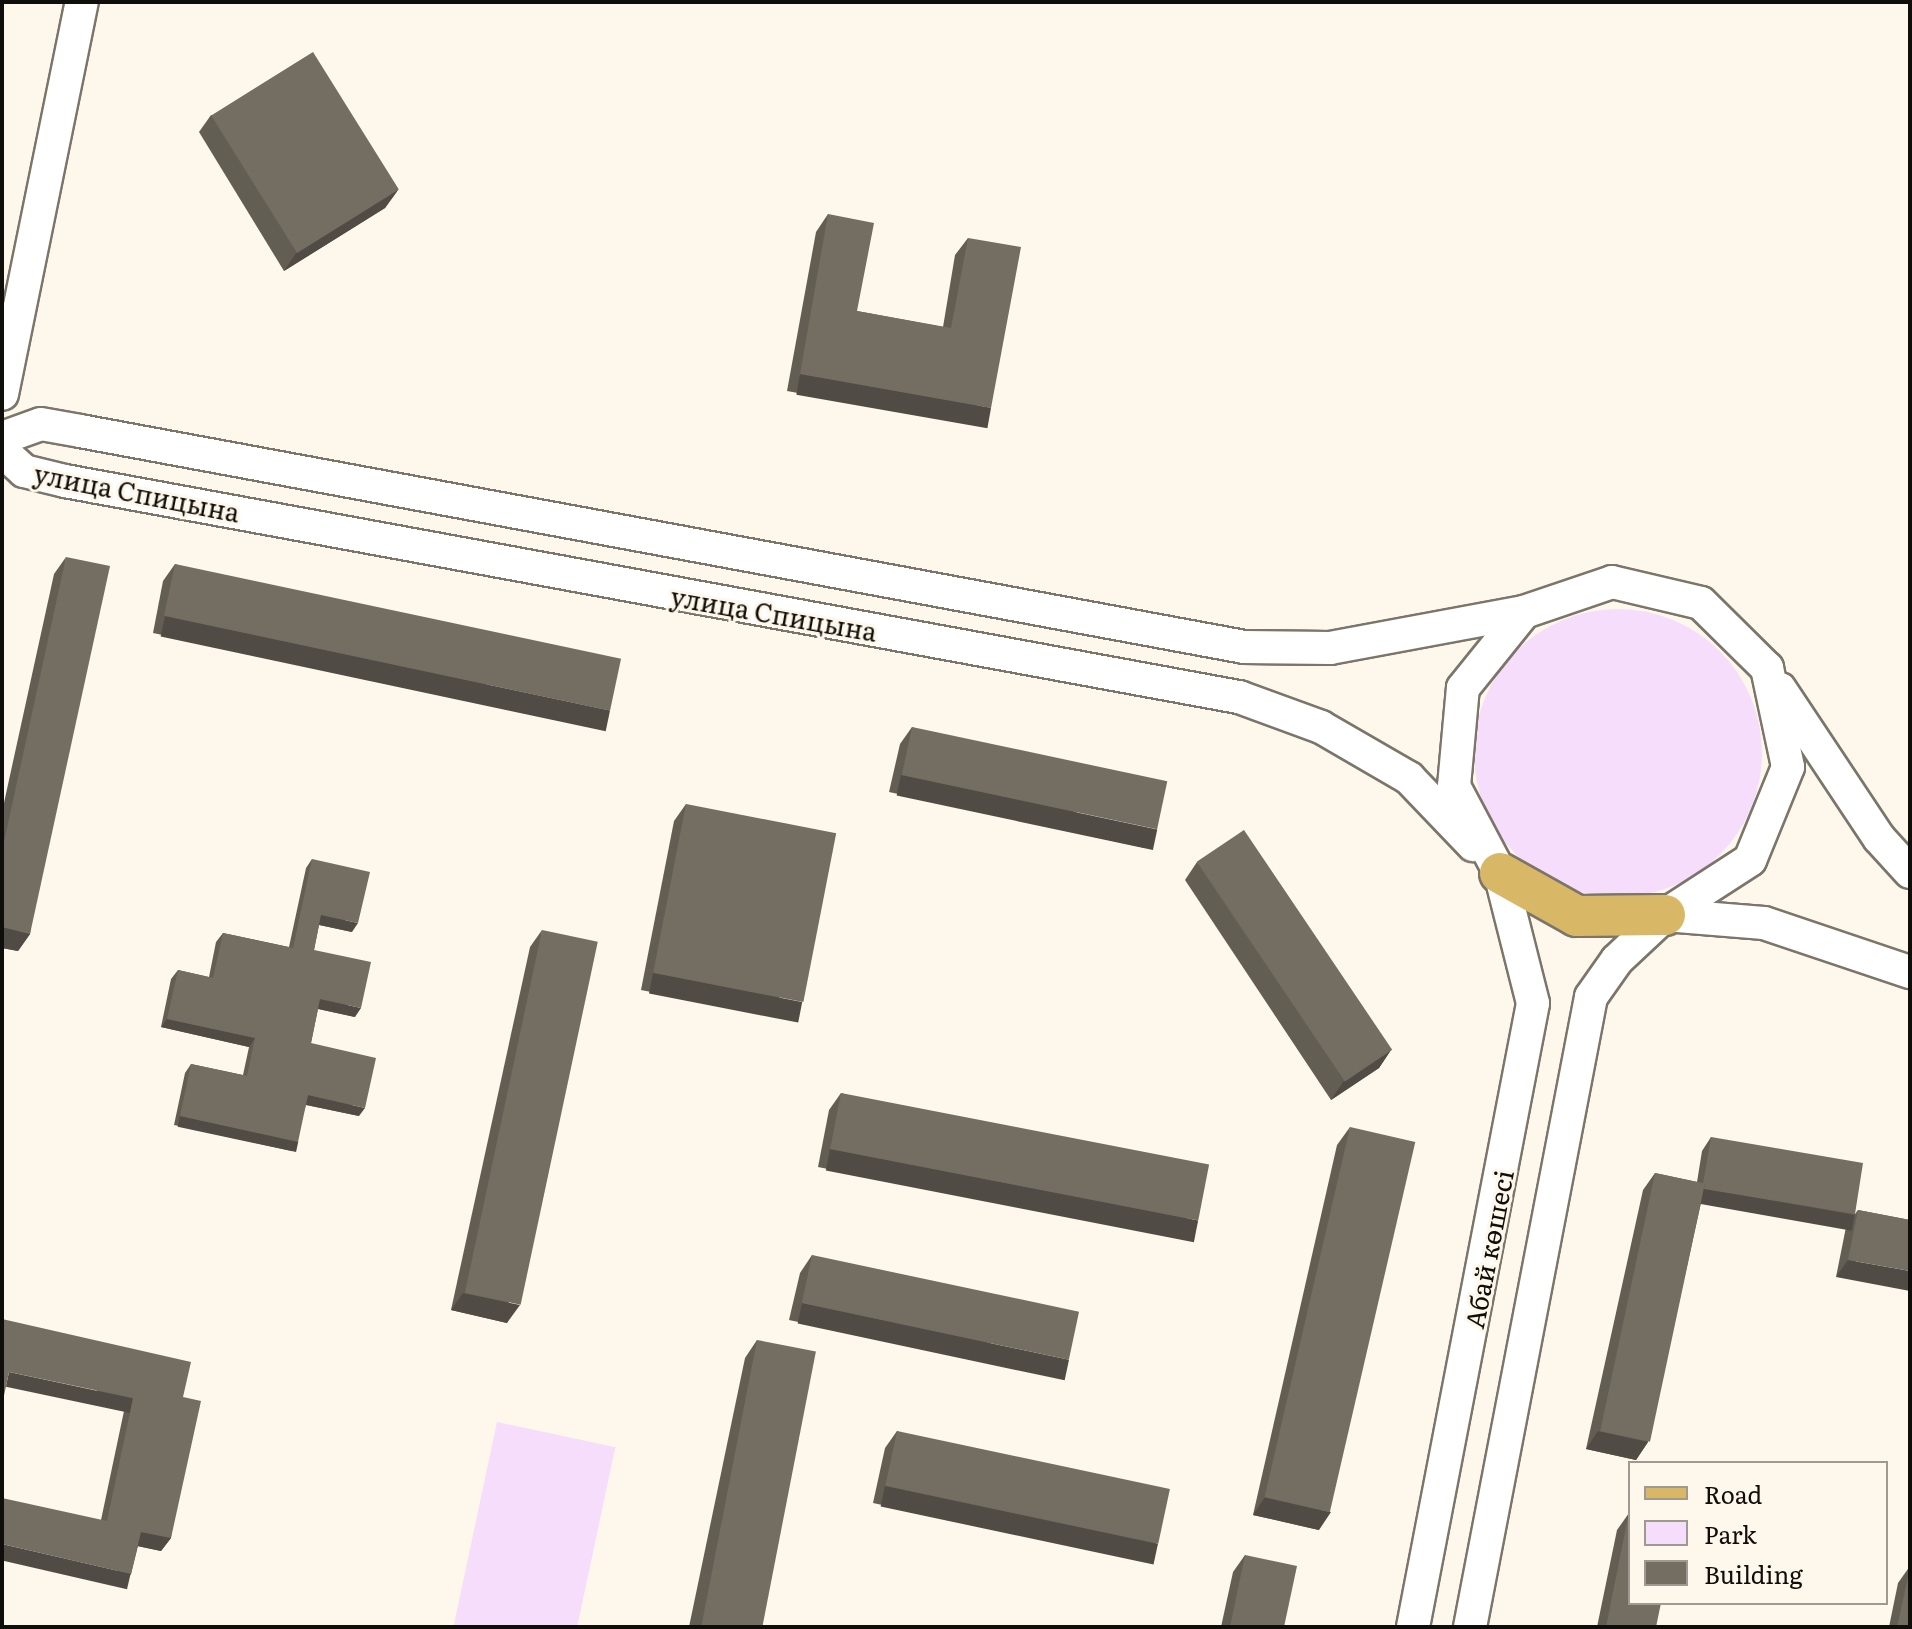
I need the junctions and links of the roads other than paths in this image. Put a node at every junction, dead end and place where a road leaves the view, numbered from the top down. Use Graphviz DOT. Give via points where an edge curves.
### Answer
graph roads {
  1 [pos="82,2"];
  2 [pos="2,394"];
  3 [pos="2,438"];
  4 [pos="2,451"];
  5 [pos="1524,612"];
  6 [pos="1767,668"];
  7 [pos="1910,872"];
  8 [pos="1500,873"];
  9 [pos="1665,915"];
  10 [pos="1910,972"];
  11 [pos="1413,1627"];
  12 [pos="1470,1627"];
  1 -- 2 [label="street"];
  3 -- 5 [label="street, улица Спицына" via="41,424 67,428 1244,647 1330,648"];
  4 -- 8 [label="street, улица Спицына" via="24,471 65,481 1239,697 1321,727 1409,778"];
  5 -- 6 [label="street, улица Спицына" via="1612,582 1701,603"];
  5 -- 8 [label="street, Абай көшесі" via="1463,688 1454,786"];
  6 -- 7 [label="street" via="1863,815"];
  6 -- 9 [label="street, Абай көшесі" via="1788,767 1750,860"];
  8 -- 9 [label="main road" via="1577,916"];
  8 -- 11 [label="street, Абай көшесі" via="1533,1003"];
  9 -- 10 [label="street" via="1764,923"];
  9 -- 12 [label="street, Абай көшесі" via="1617,960 1591,997"];
}
